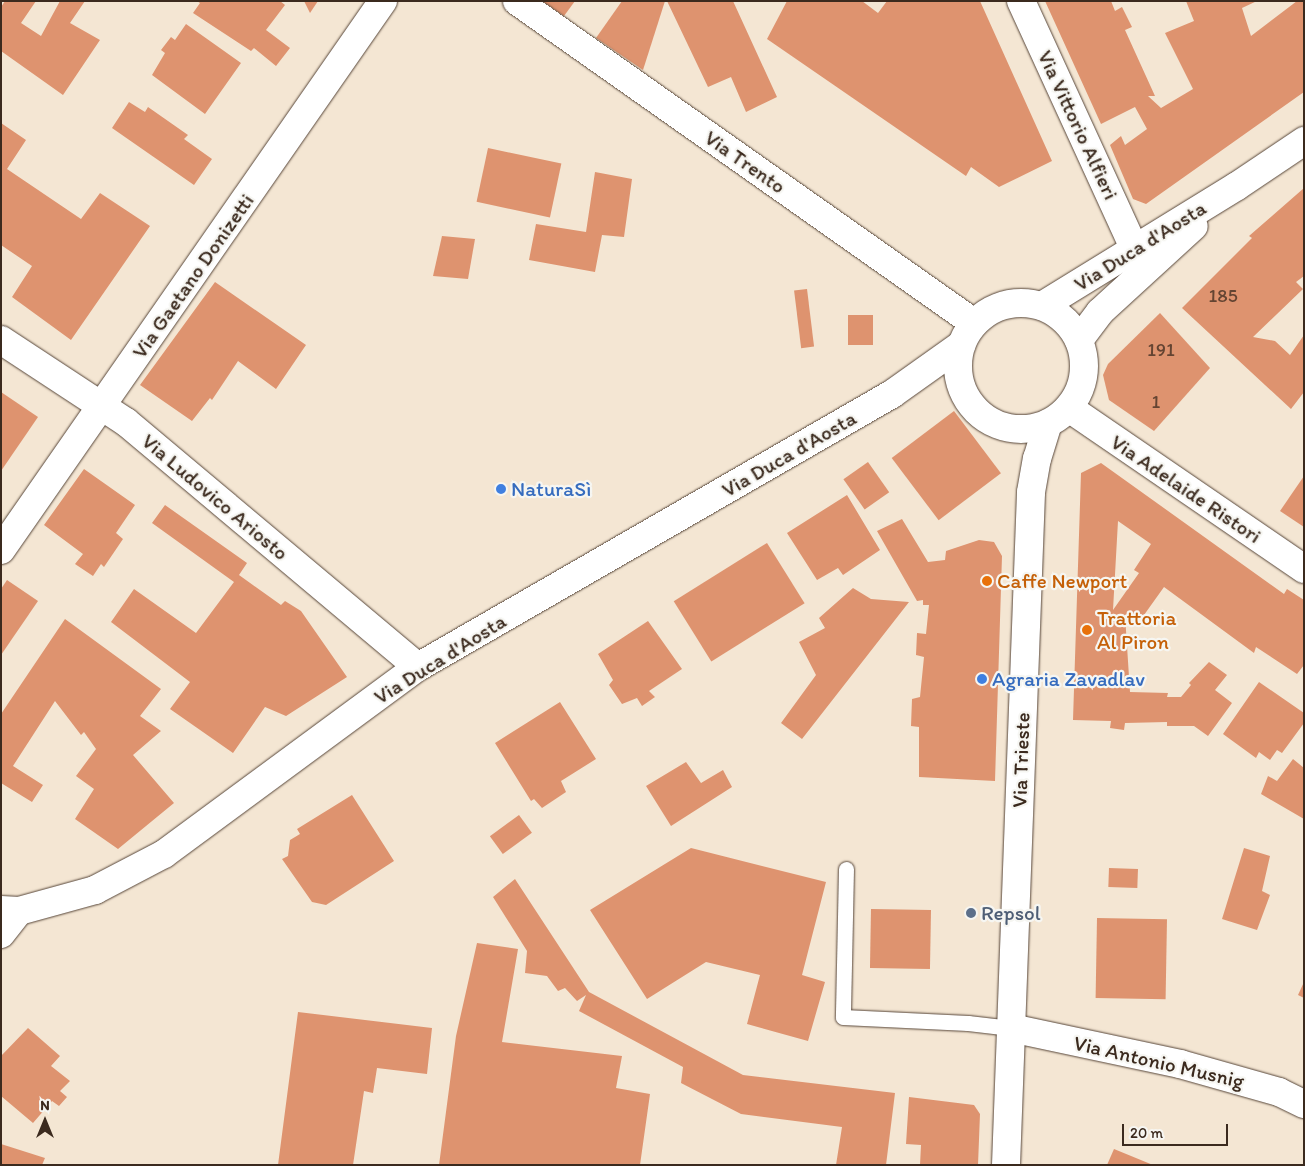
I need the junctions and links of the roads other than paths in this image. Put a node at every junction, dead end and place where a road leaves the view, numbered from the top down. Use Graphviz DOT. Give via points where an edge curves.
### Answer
graph roads {
  1 [pos="383,1"];
  2 [pos="516,1"];
  3 [pos="1021,1"];
  4 [pos="1304,141"];
  5 [pos="1237,186"];
  6 [pos="1134,248"];
  7 [pos="1042,306"];
  8 [pos="967,334"];
  9 [pos="1,340"];
  10 [pos="1079,340"];
  11 [pos="960,385"];
  12 [pos="892,394"];
  13 [pos="102,406"];
  14 [pos="1058,416"];
  15 [pos="1010,429"];
  16 [pos="1031,492"];
  17 [pos="1,550"];
  18 [pos="1304,569"];
  19 [pos="418,667"];
  20 [pos="846,869"];
  21 [pos="10,911"];
  22 [pos="1,934"];
  23 [pos="1012,1028"];
  24 [pos="1304,1104"];
  25 [pos="1006,1165"];
  1 -- 13 [label="main road, Via Gaetano Donizetti"];
  2 -- 8 [label="main road, Via Trento"];
  3 -- 6 [label="main road, Via Vittorio Alfieri"];
  4 -- 5 [label="main road, Via Duca d'Aosta"];
  5 -- 6 [label="main road, Via Duca d'Aosta"];
  5 -- 10 [label="main road, Via Duca d'Aosta" via="1100,312"];
  6 -- 7 [label="main road, Via Duca d'Aosta"];
  7 -- 8 [label="main road, Via Duca d'Aosta" via="1018,302 994,308"];
  7 -- 10 [label="main road, Via Duca d'Aosta" via="1064,319"];
  8 -- 11 [label="main road" via="957,365"];
  8 -- 12 [label="main road, Via Duca d'Aosta"];
  9 -- 13 [label="main road, Via Ludovico Ariosto"];
  10 -- 14 [label="main road, Via Duca d'Aosta" via="1084,363 1081,388"];
  11 -- 12 [label="main road, Via Duca d'Aosta" via="938,384"];
  11 -- 15 [label="main road" via="971,405 988,421"];
  12 -- 19 [label="main road, Via Duca d'Aosta"];
  13 -- 17 [label="main road, Via Gaetano Donizetti"];
  13 -- 19 [label="main road, Via Ludovico Ariosto" via="126,422"];
  14 -- 15 [label="main road" via="1029,429"];
  14 -- 16 [label="main road, Via Trieste" via="1037,459"];
  14 -- 18 [label="main road, Via Adelaide Ristori"];
  15 -- 16 [label="main road, Via Trieste" via="1023,457"];
  16 -- 23 [label="main road, Via Trieste"];
  19 -- 21 [label="main road, Via Duca d'Aosta" via="164,854 95,890"];
  20 -- 23 [label="lane" via="843,1017"];
  21 -- 22 [label="main road, Via Duca d'Aosta"];
  23 -- 24 [label="main road, Via Antonio Musnig" via="1180,1064 1279,1092"];
  23 -- 25 [label="main road, Via Trieste"];
}
